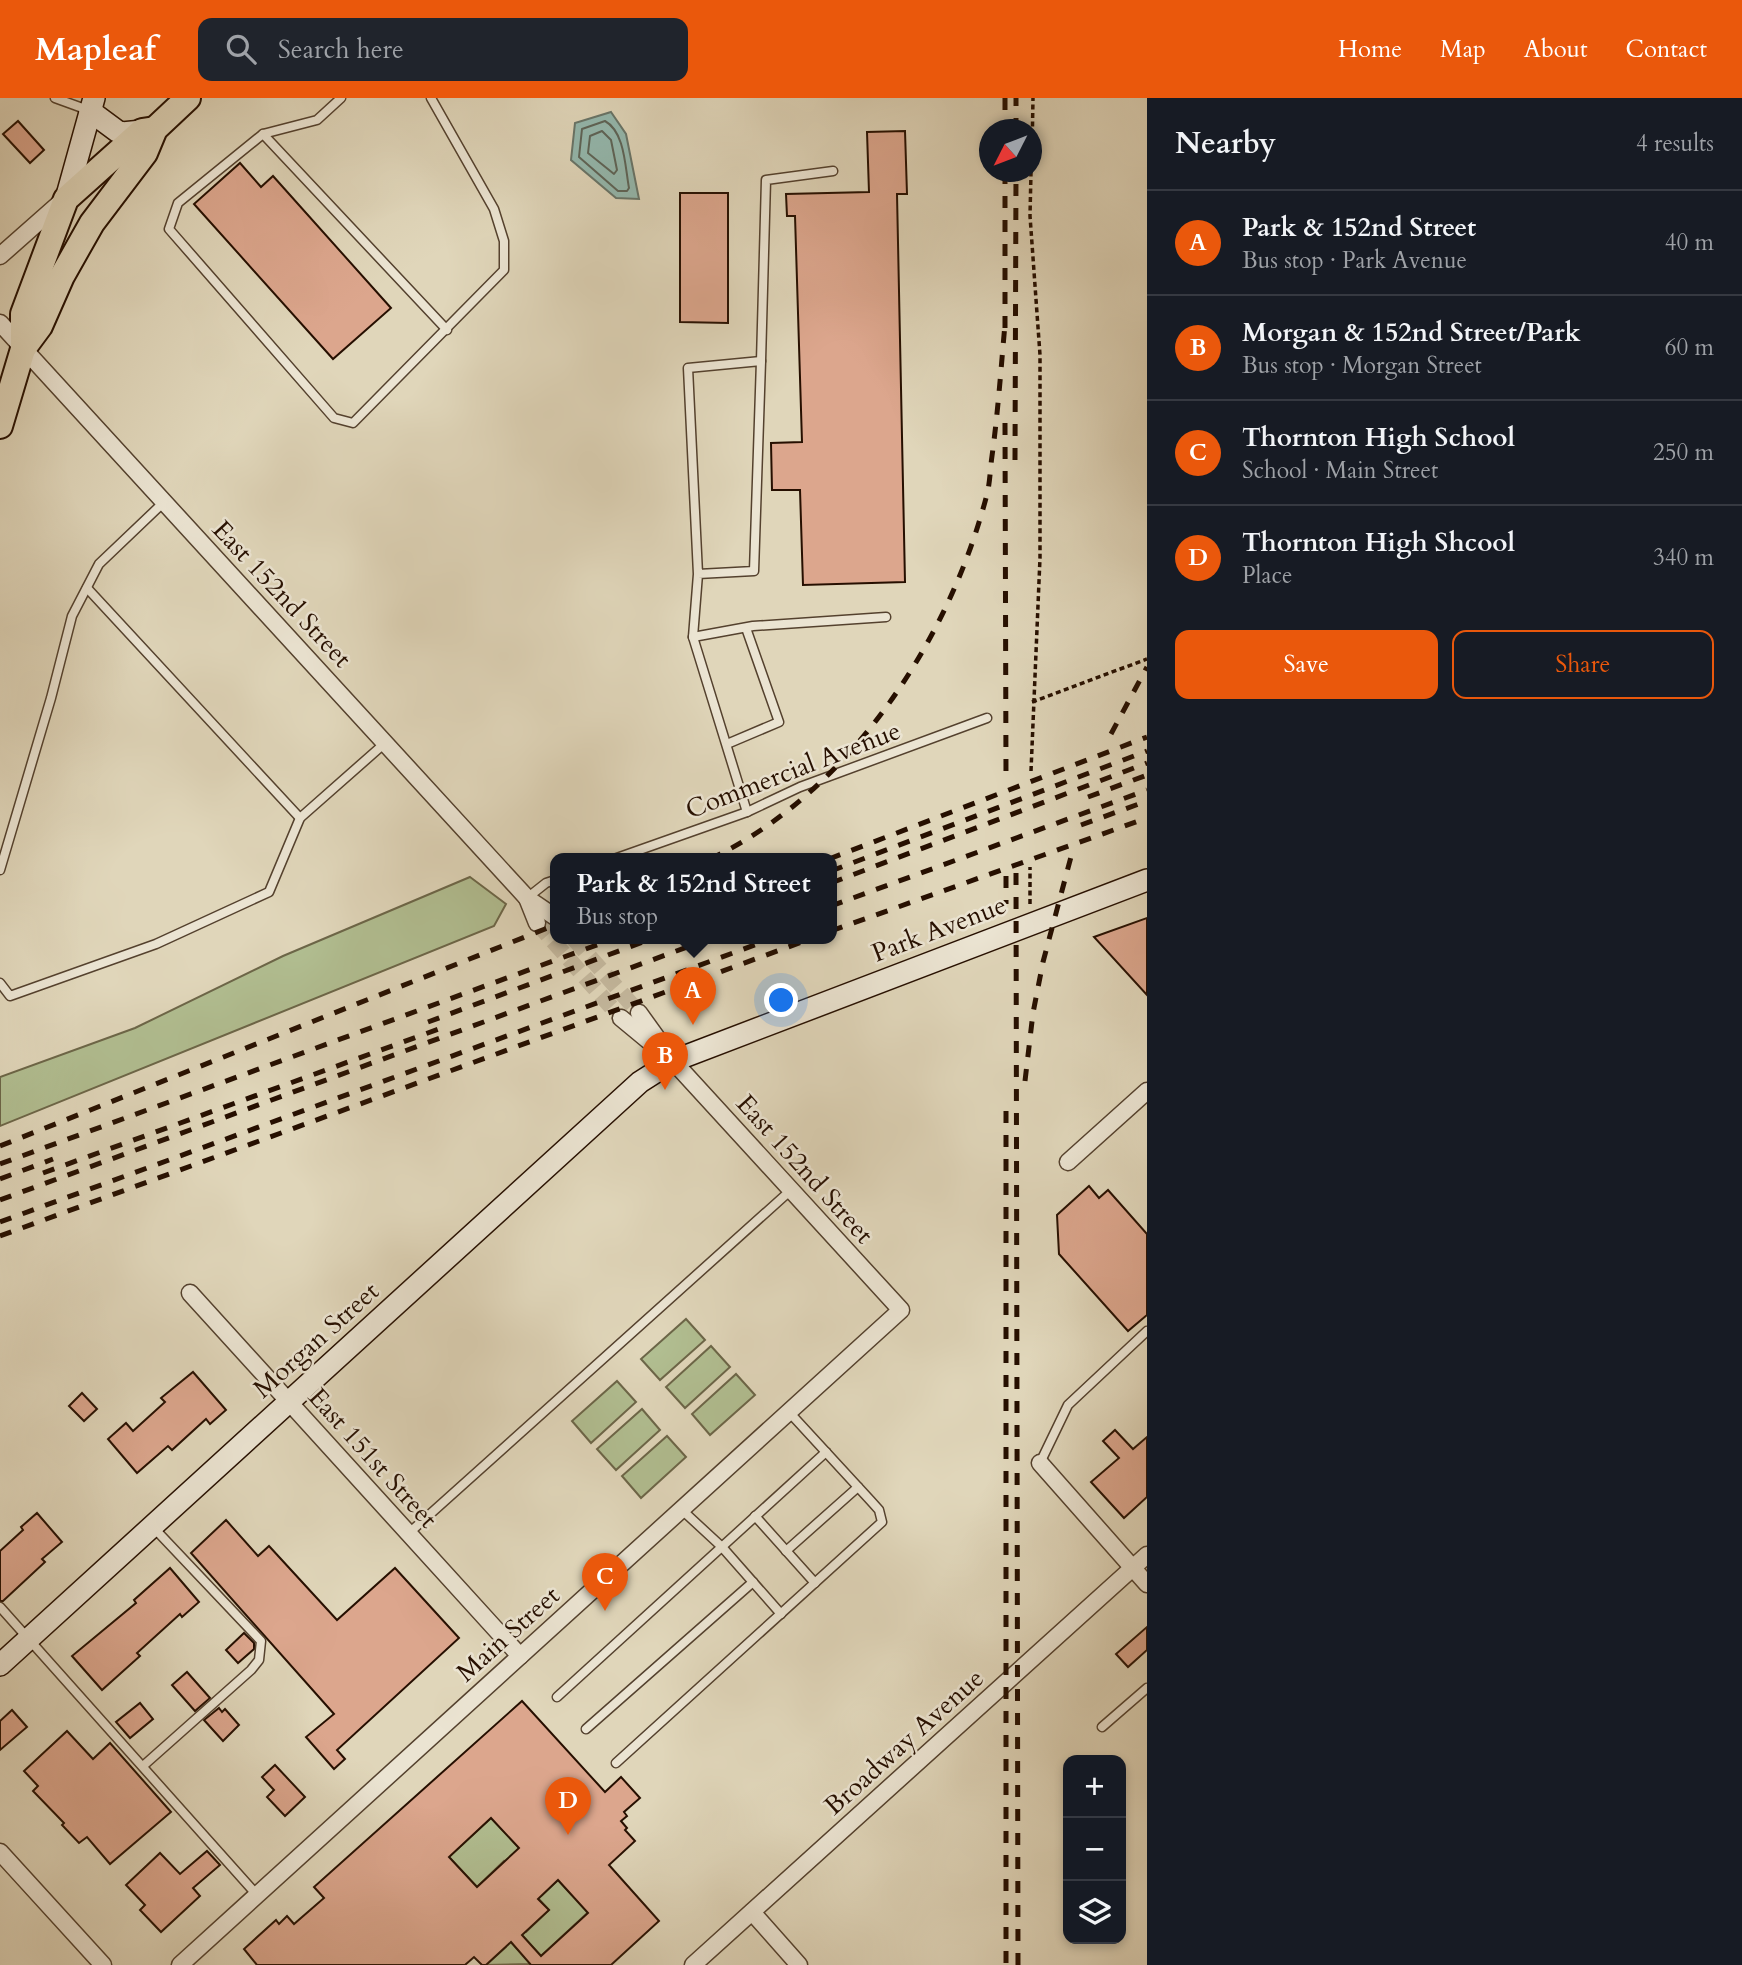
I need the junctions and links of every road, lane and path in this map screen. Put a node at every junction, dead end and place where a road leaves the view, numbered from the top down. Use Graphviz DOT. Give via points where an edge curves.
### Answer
graph roads {
  1 [pos="55,98"];
  2 [pos="188,98"];
  3 [pos="341,98"];
  4 [pos="431,98"];
  5 [pos="1033,98"];
  6 [pos="92,104"];
  7 [pos="1032,119"];
  8 [pos="149,130"];
  9 [pos="263,134"];
  10 [pos="833,171"];
  11 [pos="1031,182"];
  12 [pos="66,198"];
  13 [pos="0,256"];
  14 [pos="0,323"];
  15 [pos="447,330"];
  16 [pos="23,349"];
  17 [pos="761,361"];
  18 [pos="0,426"];
  19 [pos="163,502"];
  20 [pos="698,574"];
  21 [pos="87,588"];
  22 [pos="886,617"];
  23 [pos="746,628"];
  24 [pos="693,637"];
  25 [pos="1147,659"];
  26 [pos="1032,702"];
  27 [pos="987,718"];
  28 [pos="385,743"];
  29 [pos="727,744"];
  30 [pos="1031,771"];
  31 [pos="747,812"];
  32 [pos="300,818"];
  33 [pos="631,853"];
  34 [pos="1030,867"];
  35 [pos="0,870"];
  36 [pos="1147,880"];
  37 [pos="550,882"];
  38 [pos="527,898"];
  39 [pos="550,914"];
  40 [pos="537,923"];
  41 [pos="1030,924"];
  42 [pos="0,983"];
  43 [pos="639,1013"];
  44 [pos="621,1018"];
  45 [pos="673,1061"];
  46 [pos="1147,1091"];
  47 [pos="1068,1162"];
  48 [pos="791,1190"];
  49 [pos="190,1293"];
  50 [pos="901,1310"];
  51 [pos="1147,1331"];
  52 [pos="289,1402"];
  53 [pos="789,1412"];
  54 [pos="826,1452"];
  55 [pos="1040,1463"];
  56 [pos="858,1487"];
  57 [pos="682,1509"];
  58 [pos="755,1516"];
  59 [pos="153,1527"];
  60 [pos="408,1533"];
  61 [pos="722,1547"];
  62 [pos="786,1550"];
  63 [pos="1147,1555"];
  64 [pos="1133,1568"];
  65 [pos="753,1582"];
  66 [pos="815,1583"];
  67 [pos="1147,1584"];
  68 [pos="0,1607"];
  69 [pos="781,1614"];
  70 [pos="29,1638"];
  71 [pos="520,1656"];
  72 [pos="0,1665"];
  73 [pos="1147,1688"];
  74 [pos="557,1697"];
  75 [pos="1102,1727"];
  76 [pos="586,1729"];
  77 [pos="616,1763"];
  78 [pos="143,1766"];
  79 [pos="0,1852"];
  80 [pos="257,1895"];
  81 [pos="752,1912"];
  82 [pos="103,1965"];
  83 [pos="180,1965"];
  84 [pos="693,1965"];
  85 [pos="799,1965"];
  1 -- 6 [label="lane"];
  2 -- 8 [label="main road"];
  3 -- 9 [label="lane" via="317,120"];
  4 -- 15 [label="lane" via="494,209 504,241 504,270"];
  5 -- 7 [label="path"];
  6 -- 8 [label="street" via="117,131"];
  6 -- 12 [label="street"];
  8 -- 12 [label="main road"];
  8 -- 16 [label="main road" via="145,153 82,240 40,326"];
  9 -- 15 [label="lane"];
  9 -- 15 [label="lane" via="178,203 169,229 334,418 353,423"];
  10 -- 17 [label="lane" via="766,180"];
  11 -- 26 [label="path" via="1040,355 1040,558"];
  12 -- 13 [label="street"];
  12 -- 16 [label="main road" via="23,314"];
  14 -- 16 [label="street, East 152nd Street"];
  16 -- 18 [label="main road"];
  16 -- 19 [label="street, East 152nd Street"];
  17 -- 20 [label="lane" via="754,570"];
  17 -- 20 [label="lane" via="688,368"];
  19 -- 21 [label="lane" via="99,564"];
  19 -- 28 [label="street, East 152nd Street"];
  20 -- 24 [label="lane"];
  21 -- 32 [label="lane"];
  21 -- 35 [label="lane" via="72,616"];
  22 -- 23 [label="lane"];
  23 -- 24 [label="lane"];
  23 -- 29 [label="lane" via="779,722"];
  24 -- 29 [label="lane"];
  25 -- 26 [label="path"];
  26 -- 30 [label="path"];
  27 -- 31 [label="lane, Commercial Avenue" via="800,787"];
  28 -- 32 [label="lane"];
  28 -- 38 [label="street, East 152nd Street"];
  29 -- 31 [label="lane"];
  31 -- 33 [label="lane, Commercial Avenue"];
  32 -- 42 [label="lane" via="269,892 156,944 10,996"];
  34 -- 41 [label="path"];
  36 -- 41 [label="street, Park Avenue"];
  37 -- 38 [label="lane"];
  38 -- 39 [label="street, East 152nd Street"];
  38 -- 40 [label="street, East 152nd Street"];
  41 -- 45 [label="street, Park Avenue"];
  43 -- 45 [label="street, East 152nd Street"];
  44 -- 45 [label="street, East 152nd Street"];
  45 -- 48 [label="street, East 152nd Street"];
  45 -- 52 [label="street, Morgan Street" via="640,1082"];
  46 -- 47 [label="street"];
  48 -- 50 [label="street, East 152nd Street"];
  48 -- 60 [label="lane"];
  49 -- 52 [label="street, East 151st Street"];
  50 -- 53 [label="street, Main Street"];
  51 -- 55 [label="lane" via="1068,1405"];
  52 -- 59 [label="street, Morgan Street"];
  52 -- 60 [label="street, East 151st Street"];
  53 -- 54 [label="lane"];
  53 -- 57 [label="street, Main Street"];
  54 -- 56 [label="lane"];
  54 -- 58 [label="lane"];
  55 -- 64 [label="street"];
  56 -- 62 [label="lane"];
  56 -- 66 [label="lane" via="879,1510 882,1522"];
  57 -- 61 [label="lane"];
  57 -- 71 [label="street, Main Street"];
  58 -- 61 [label="lane"];
  58 -- 62 [label="lane"];
  59 -- 70 [label="street, Morgan Street"];
  59 -- 78 [label="lane" via="261,1641 259,1660 251,1670"];
  60 -- 71 [label="street, East 151st Street"];
  61 -- 65 [label="lane"];
  61 -- 74 [label="lane"];
  62 -- 66 [label="lane"];
  63 -- 64 [label="street, Broadway Avenue"];
  64 -- 67 [label="street"];
  64 -- 81 [label="street, Broadway Avenue"];
  65 -- 69 [label="lane"];
  65 -- 76 [label="lane"];
  66 -- 69 [label="lane"];
  68 -- 70 [label="lane"];
  69 -- 77 [label="lane"];
  70 -- 72 [label="street, Morgan Street"];
  70 -- 78 [label="lane"];
  71 -- 80 [label="street, Main Street"];
  73 -- 75 [label="lane"];
  78 -- 80 [label="lane"];
  79 -- 82 [label="street"];
  80 -- 83 [label="street, Main Street"];
  81 -- 84 [label="street, Broadway Avenue"];
  81 -- 85 [label="street"];
}
